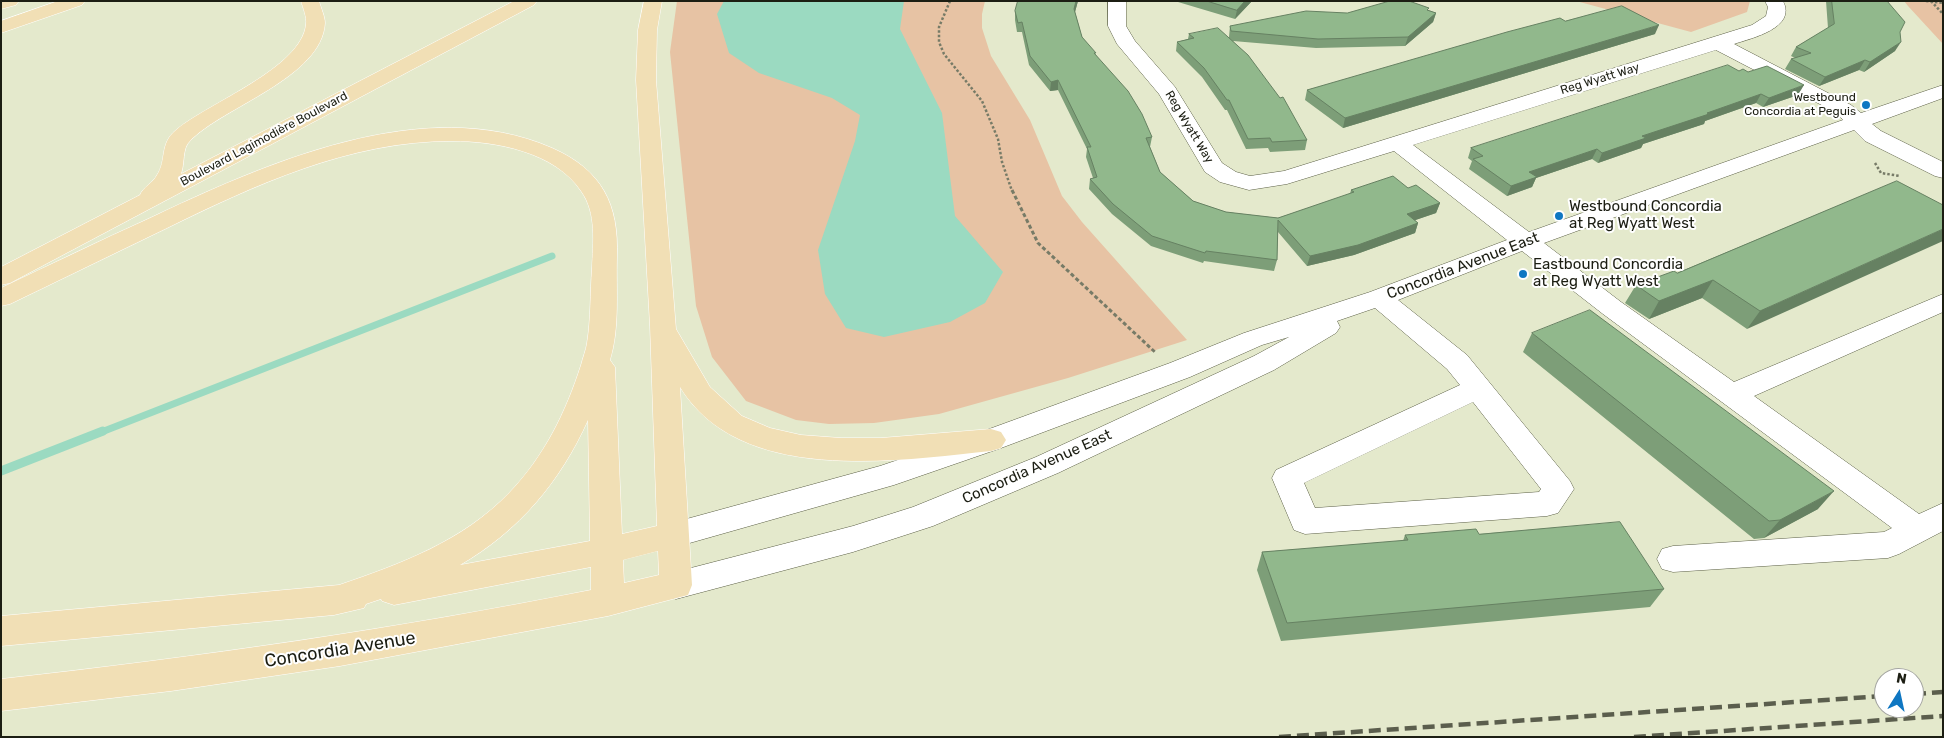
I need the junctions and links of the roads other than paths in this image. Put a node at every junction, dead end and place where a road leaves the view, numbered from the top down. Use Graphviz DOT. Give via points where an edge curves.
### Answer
graph roads {
  1 [pos="10,1"];
  2 [pos="76,1"];
  3 [pos="310,1"];
  4 [pos="528,1"];
  5 [pos="653,1"];
  6 [pos="1117,1"];
  7 [pos="1774,1"];
  8 [pos="1,4"];
  9 [pos="1,27"];
  10 [pos="1718,43"];
  11 [pos="1943,91"];
  12 [pos="1856,121"];
  13 [pos="1396,142"];
  14 [pos="374,143"];
  15 [pos="234,155"];
  16 [pos="1943,171"];
  17 [pos="133,208"];
  18 [pos="1524,242"];
  19 [pos="1,277"];
  20 [pos="1,298"];
  21 [pos="1379,298"];
  22 [pos="1943,302"];
  23 [pos="663,326"];
  24 [pos="600,345"];
  25 [pos="1478,388"];
  26 [pos="1732,395"];
  27 [pos="991,440"];
  28 [pos="1930,523"];
  29 [pos="672,535"];
  30 [pos="606,551"];
  31 [pos="1673,559"];
  32 [pos="676,585"];
  33 [pos="334,601"];
  34 [pos="608,602"];
  35 [pos="1,631"];
  36 [pos="1,695"];
  1 -- 8 [label="main road"];
  2 -- 9 [label="main road"];
  3 -- 17 [label="main road" via="316,11 318,25 299,58 183,135 174,146 169,176"];
  4 -- 15 [label="main road, Boulevard Lagimodière Boulevard"];
  5 -- 23 [label="main road" via="646,43 646,80"];
  6 -- 13 [label="street, Reg Wyatt Way" via="1117,26 1127,44 1168,91 1214,167 1228,178 1249,183 1272,181"];
  7 -- 10 [label="street, Reg Wyatt Way" via="1777,7 1775,19 1759,29"];
  10 -- 12 [label="street" via="1844,109"];
  10 -- 13 [label="street, Reg Wyatt Way"];
  11 -- 12 [label="street, Concordia Avenue East"];
  12 -- 16 [label="street" via="1873,136"];
  12 -- 18 [label="street, Concordia Avenue East"];
  13 -- 18 [label="street"];
  14 -- 15 [label="main road"];
  14 -- 20 [label="main road" via="310,159 227,189"];
  14 -- 24 [label="main road" via="430,136 500,139 560,159 581,175 594,192 606,228"];
  15 -- 17 [label="main road, Boulevard Lagimodière Boulevard"];
  17 -- 19 [label="main road, Boulevard Lagimodière Boulevard"];
  18 -- 21 [label="street, Concordia Avenue East"];
  18 -- 26 [label="street"];
  21 -- 25 [label="street" via="1457,362"];
  21 -- 27 [label="street, Concordia Avenue East" via="1253,339 1180,370"];
  21 -- 32 [label="street, Concordia Avenue East" via="1264,363 1047,465 922,517 853,539"];
  22 -- 26 [label="street"];
  23 -- 27 [label="main road" via="686,373 706,403 736,425 775,441 810,447 889,449"];
  23 -- 29 [label="main road"];
  24 -- 30 [label="main road"];
  24 -- 33 [label="main road" via="584,397 560,447 524,496 503,518 468,544 432,563"];
  25 -- 25 [label="street" via="1559,489 1548,504 1305,520 1286,478"];
  26 -- 28 [label="street"];
  27 -- 29 [label="street, Concordia Avenue East" via="883,477"];
  28 -- 31 [label="street" via="1888,545"];
  29 -- 30 [label="main road"];
  29 -- 32 [label="main road"];
  30 -- 33 [label="main road"];
  30 -- 34 [label="main road"];
  32 -- 34 [label="main road, Concordia Avenue"];
  33 -- 35 [label="main road"];
  34 -- 36 [label="main road, Concordia Avenue" via="348,650 126,682"];
}
